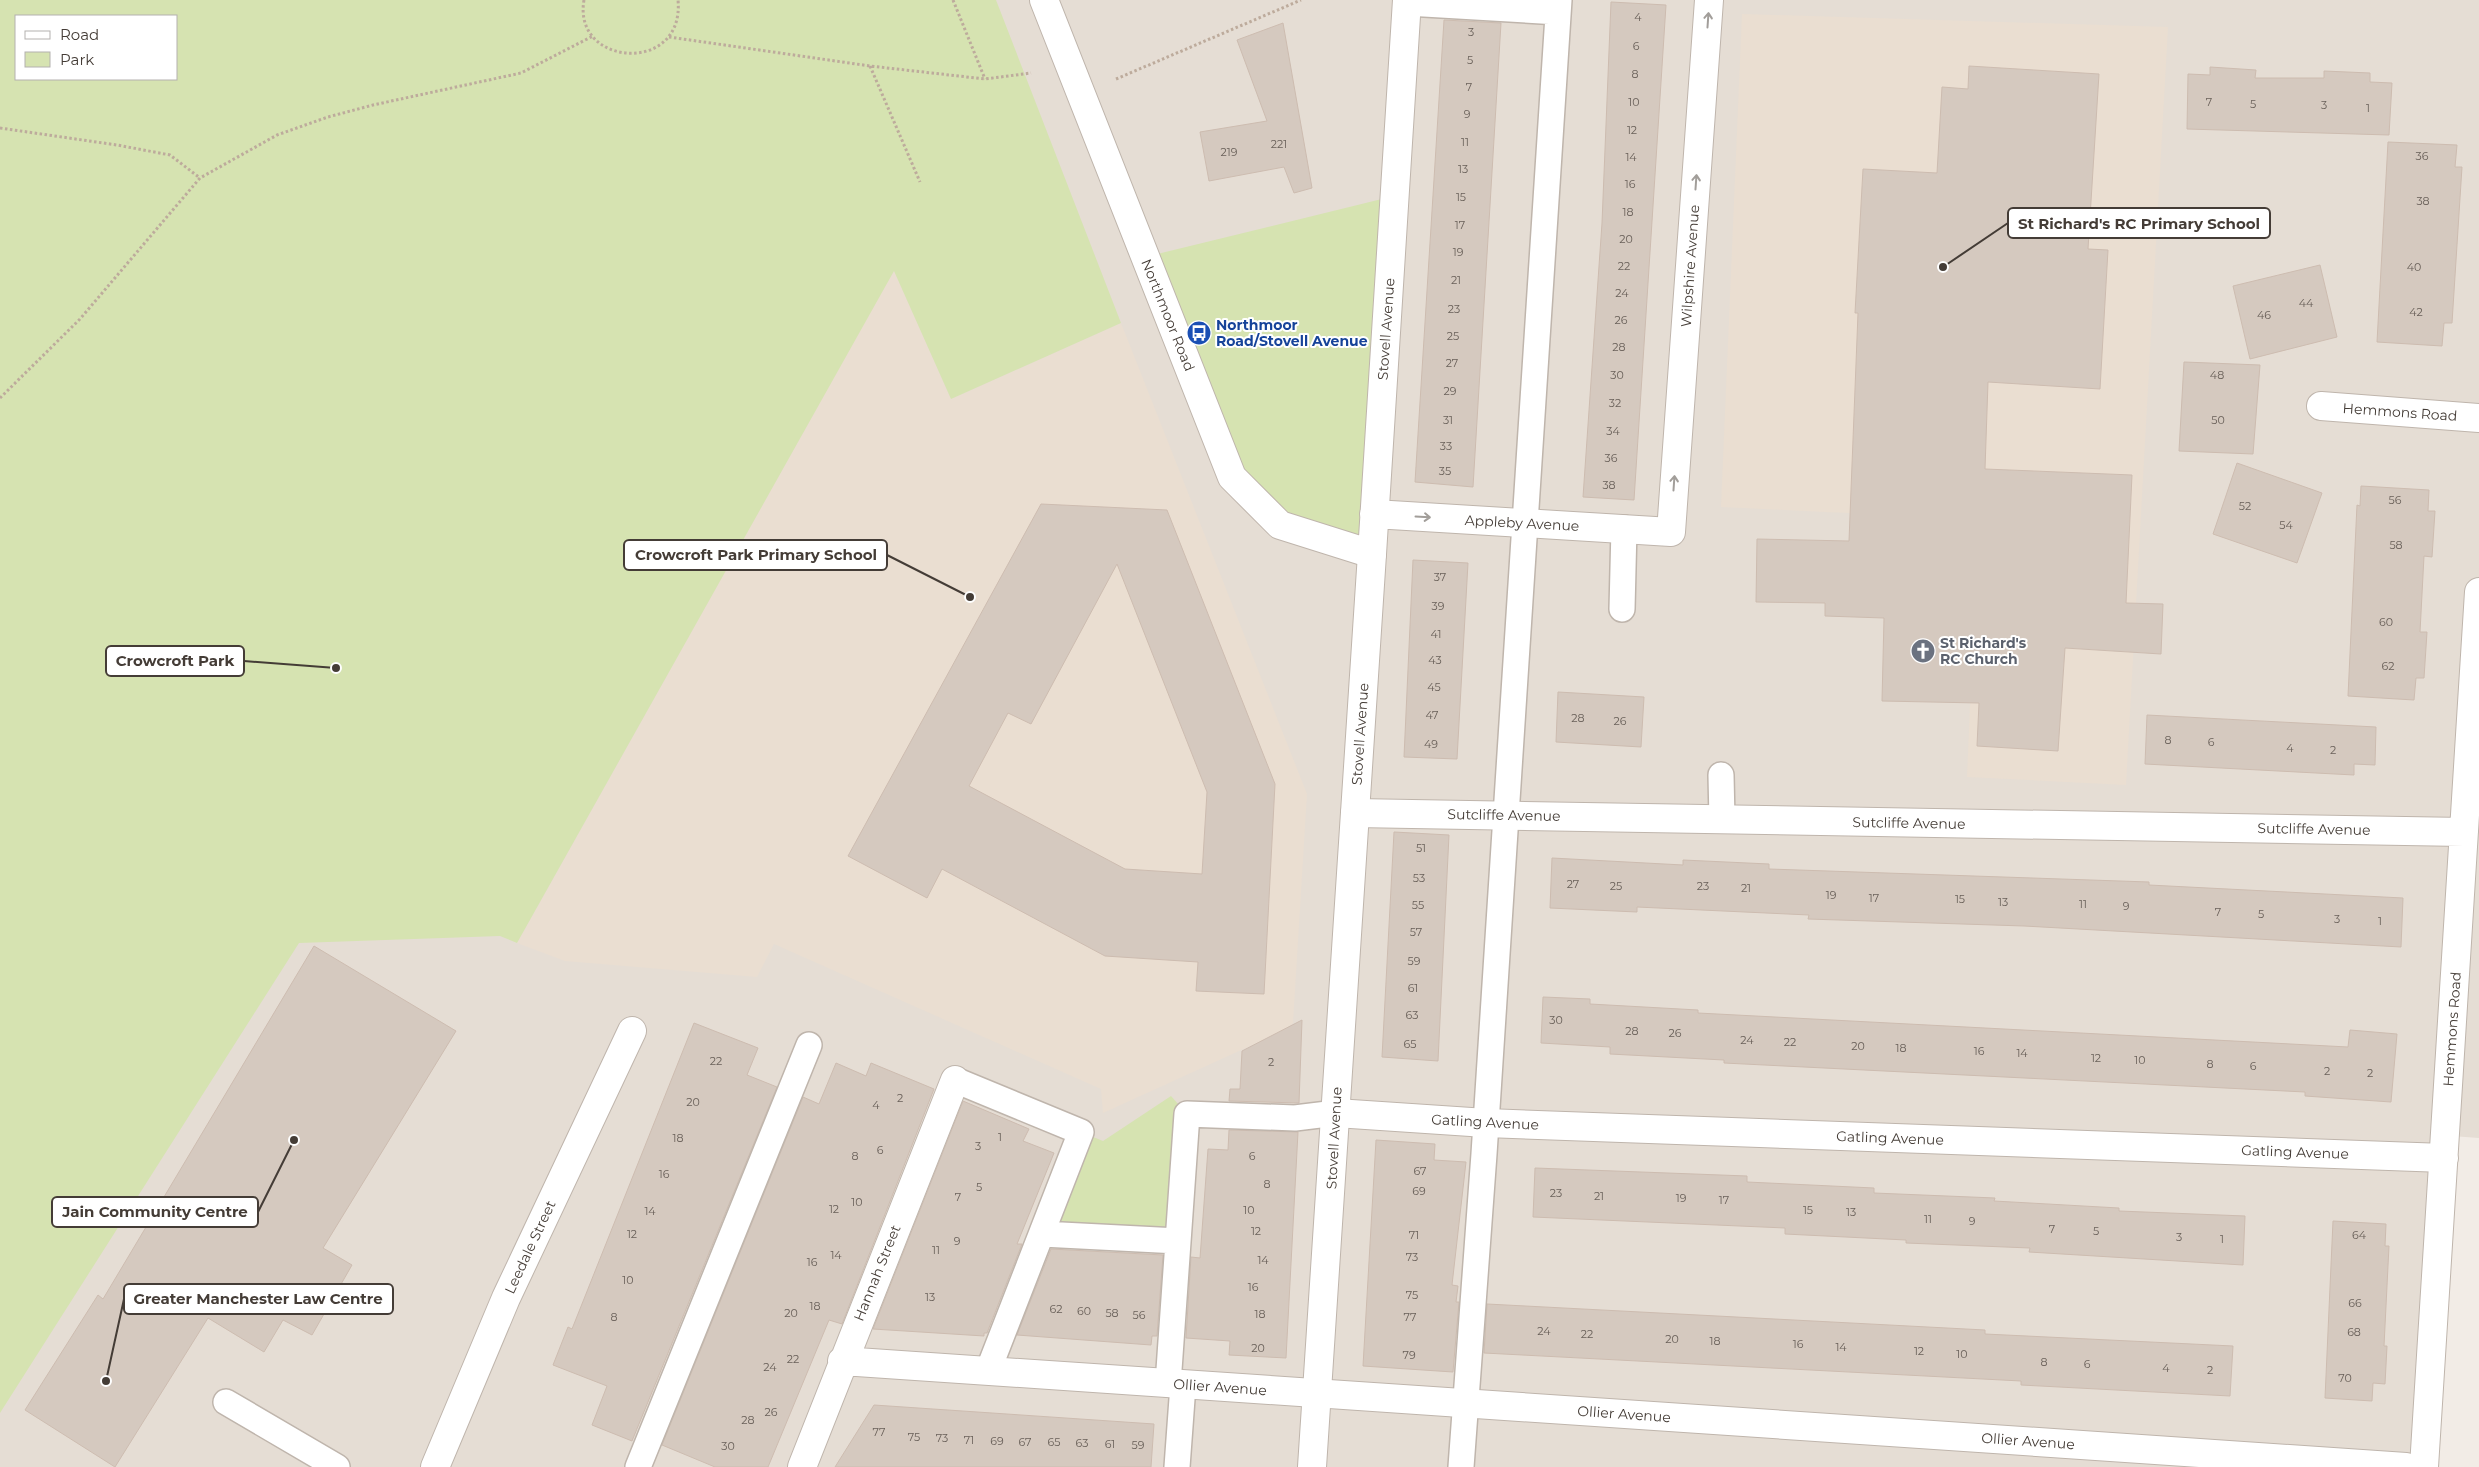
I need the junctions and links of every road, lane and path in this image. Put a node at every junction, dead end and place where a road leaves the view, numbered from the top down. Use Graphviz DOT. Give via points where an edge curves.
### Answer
graph roads {
  1 [pos="584,0"];
  2 [pos="678,0"];
  3 [pos="953,0"];
  4 [pos="1044,0"];
  5 [pos="1301,0"];
  6 [pos="1709,0"];
  7 [pos="1407,1"];
  8 [pos="1559,6"];
  9 [pos="593,36"];
  10 [pos="669,36"];
  11 [pos="1066,59"];
  12 [pos="870,66"];
  13 [pos="985,80"];
  14 [pos="1080,94"];
  15 [pos="0,128"];
  16 [pos="200,178"];
  17 [pos="920,182"];
  18 [pos="0,398"];
  19 [pos="2322,406"];
  20 [pos="2479,418"];
  21 [pos="1374,514"];
  22 [pos="1524,523"];
  23 [pos="1624,528"];
  24 [pos="1671,532"];
  25 [pos="1372,554"];
  26 [pos="2479,592"];
  27 [pos="1622,609"];
  28 [pos="1721,775"];
  29 [pos="1355,813"];
  30 [pos="1505,815"];
  31 [pos="1722,820"];
  32 [pos="2464,832"];
  33 [pos="632,1031"];
  34 [pos="809,1045"];
  35 [pos="955,1080"];
  36 [pos="1336,1113"];
  37 [pos="1486,1123"];
  38 [pos="2444,1158"];
  39 [pos="1042,1234"];
  40 [pos="1178,1241"];
  41 [pos="842,1361"];
  42 [pos="988,1371"];
  43 [pos="1176,1384"];
  44 [pos="1317,1394"];
  45 [pos="226,1402"];
  46 [pos="1466,1404"];
  47 [pos="336,1467"];
  48 [pos="435,1467"];
  49 [pos="638,1467"];
  50 [pos="802,1467"];
  51 [pos="1177,1467"];
  52 [pos="1312,1467"];
  53 [pos="1461,1467"];
  54 [pos="2406,1467"];
  55 [pos="2424,1467"];
  1 -- 9 [label="path" via="586,22"];
  2 -- 10 [label="path" via="676,24"];
  3 -- 13 [label="path"];
  4 -- 11 [label="street, Northmoor Road"];
  5 -- 14 [label="path"];
  24 -- 6 [label="street, Wilpshire Avenue, one-way"];
  7 -- 8 [label="lane"];
  7 -- 21 [label="street, Stovell Avenue"];
  8 -- 22 [label="lane"];
  9 -- 10 [label="path" via="616,53 630,55 645,53"];
  9 -- 16 [label="path" via="521,73 373,105 285,132"];
  10 -- 12 [label="path"];
  11 -- 13 [label="path" via="1025,75"];
  11 -- 14 [label="street, Northmoor Road"];
  12 -- 13 [label="path"];
  12 -- 17 [label="path"];
  14 -- 25 [label="street, Northmoor Road" via="1232,477 1280,525"];
  15 -- 16 [label="path" via="170,155"];
  16 -- 18 [label="path" via="80,319"];
  19 -- 20 [label="street, Hemmons Road"];
  21 -- 22 [label="street, Appleby Avenue, one-way"];
  21 -- 25 [label="street, Stovell Avenue"];
  22 -- 23 [label="street, Appleby Avenue"];
  22 -- 30 [label="lane"];
  23 -- 24 [label="street, Appleby Avenue"];
  23 -- 27 [label="lane"];
  25 -- 29 [label="street, Stovell Avenue"];
  26 -- 32 [label="street, Hemmons Road"];
  28 -- 31 [label="lane"];
  29 -- 30 [label="street, Sutcliffe Avenue"];
  29 -- 36 [label="street, Stovell Avenue"];
  30 -- 31 [label="street, Sutcliffe Avenue"];
  30 -- 37 [label="lane"];
  31 -- 32 [label="street, Sutcliffe Avenue"];
  32 -- 38 [label="street, Hemmons Road"];
  33 -- 48 [label="street, Leedale Street" via="506,1298"];
  34 -- 49 [label="lane"];
  35 -- 39 [label="lane" via="1081,1132"];
  35 -- 41 [label="street, Hannah Street"];
  36 -- 37 [label="street, Gatling Avenue"];
  36 -- 40 [label="lane" via="1295,1118 1187,1114"];
  36 -- 44 [label="street, Stovell Avenue"];
  37 -- 38 [label="street, Gatling Avenue"];
  37 -- 46 [label="lane"];
  38 -- 55 [label="street, Hemmons Road"];
  39 -- 40 [label="lane"];
  39 -- 42 [label="lane"];
  40 -- 43 [label="lane"];
  41 -- 42 [label="street, Ollier Avenue"];
  41 -- 50 [label="street, Hannah Street"];
  42 -- 43 [label="street, Ollier Avenue"];
  43 -- 44 [label="street, Ollier Avenue"];
  43 -- 51 [label="lane"];
  44 -- 46 [label="street, Ollier Avenue"];
  44 -- 52 [label="street, Stovell Avenue"];
  45 -- 47 [label="lane"];
  46 -- 53 [label="lane"];
  46 -- 54 [label="street, Ollier Avenue"];
}
